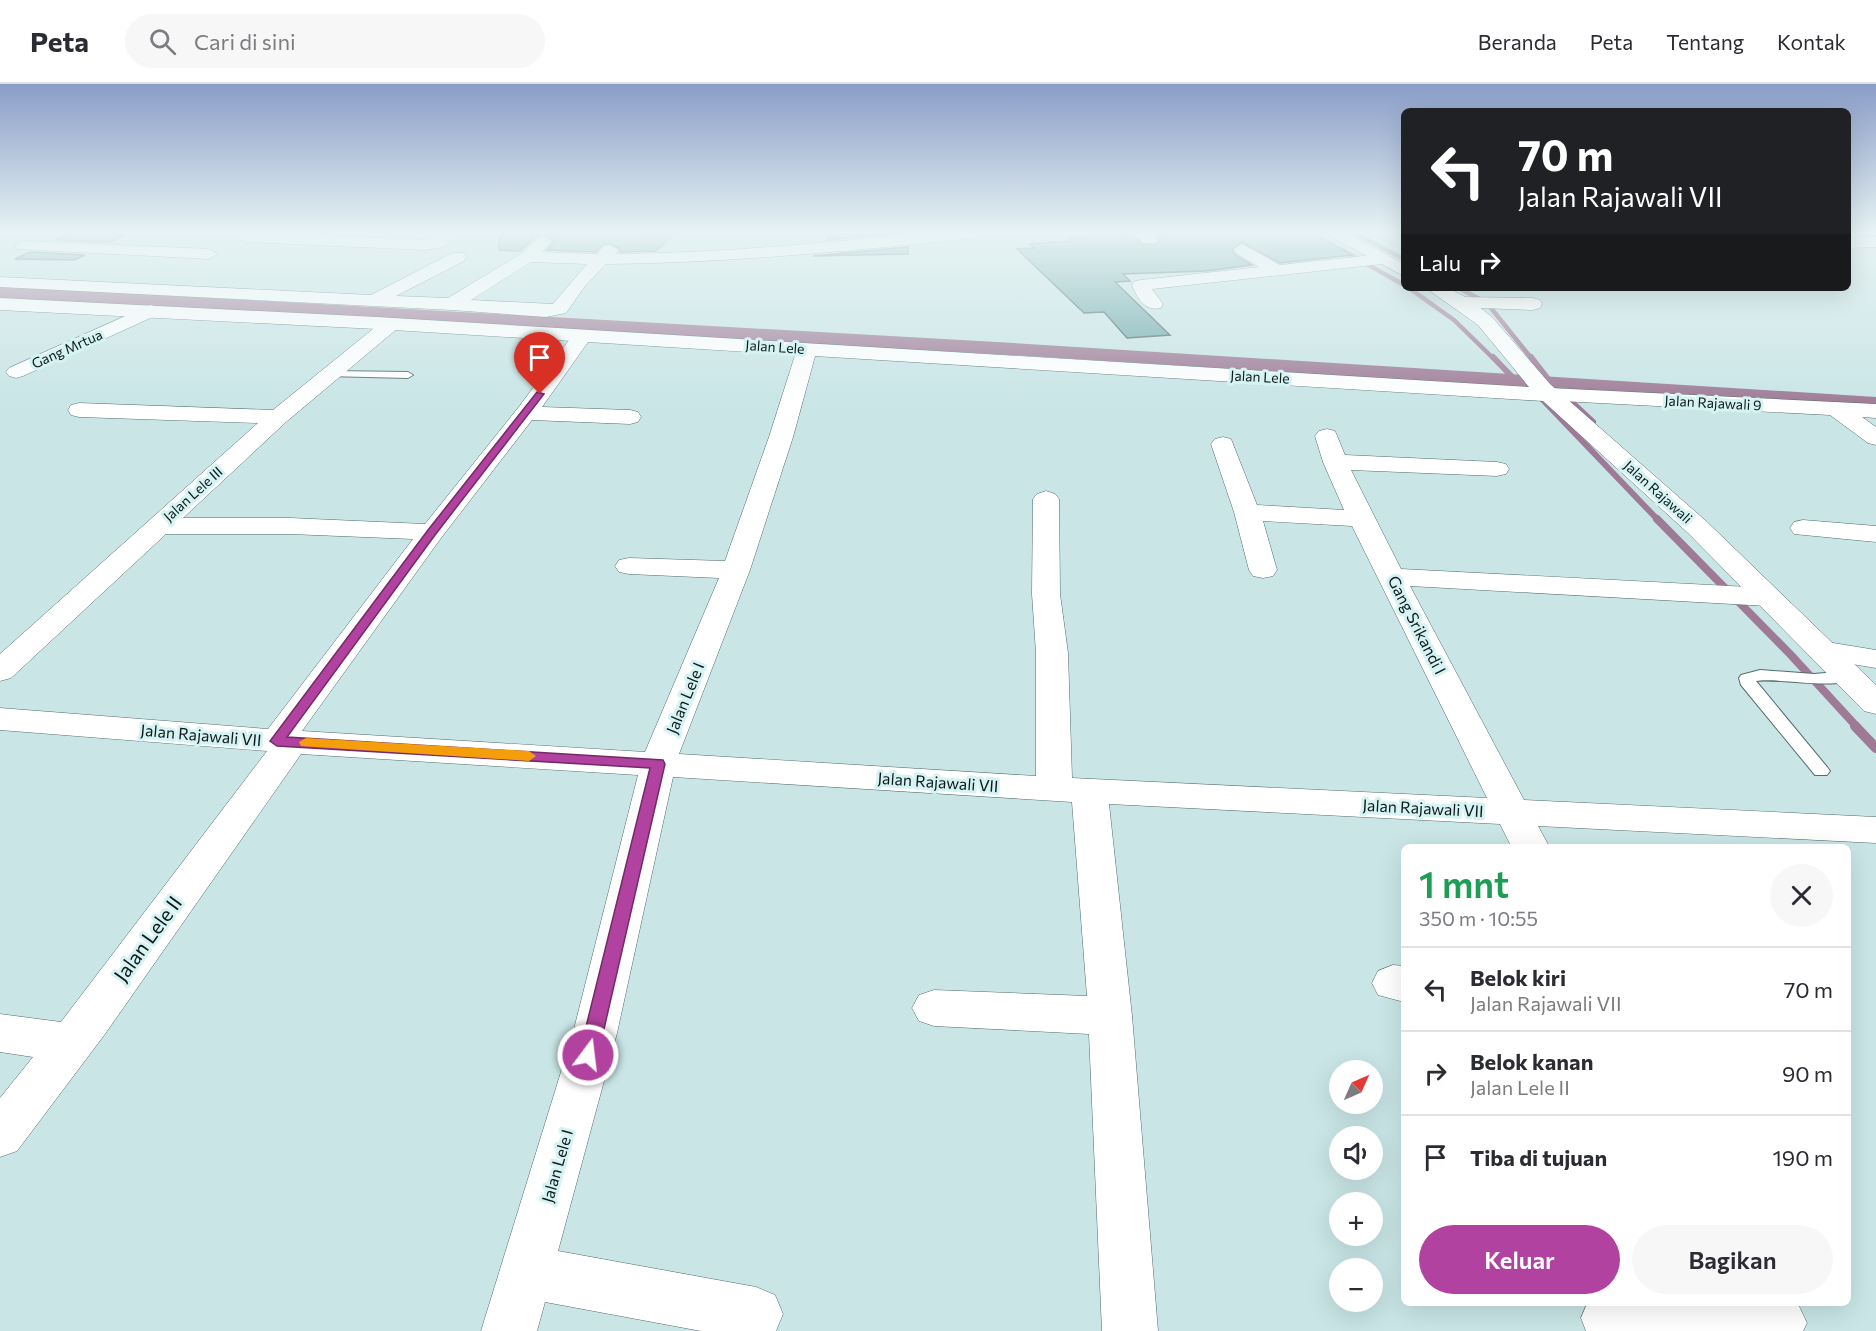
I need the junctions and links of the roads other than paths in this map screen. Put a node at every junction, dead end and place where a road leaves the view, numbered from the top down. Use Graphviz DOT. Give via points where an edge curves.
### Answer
graph roads {
  1 [pos="18,290"];
  2 [pos="149,290"];
  3 [pos="394,290"];
  4 [pos="474,290"];
  5 [pos="573,290"];
  6 [pos="1143,290"];
  7 [pos="1441,291"];
  8 [pos="0,299"];
  9 [pos="375,300"];
  10 [pos="1462,303"];
  11 [pos="0,304"];
  12 [pos="452,304"];
  13 [pos="1154,304"];
  14 [pos="1533,304"];
  15 [pos="150,311"];
  16 [pos="391,324"];
  17 [pos="583,335"];
  18 [pos="807,349"];
  19 [pos="16,372"];
  20 [pos="330,374"];
  21 [pos="408,375"];
  22 [pos="1725,383"];
  23 [pos="1541,386"];
  24 [pos="1876,393"];
  25 [pos="1836,409"];
  26 [pos="80,410"];
  27 [pos="1876,411"];
  28 [pos="526,412"];
  29 [pos="278,417"];
  30 [pos="630,417"];
  31 [pos="1327,436"];
  32 [pos="1876,438"];
  33 [pos="1223,444"];
  34 [pos="1335,462"];
  35 [pos="1497,469"];
  36 [pos="1046,499"];
  37 [pos="1247,512"];
  38 [pos="1361,519"];
  39 [pos="158,526"];
  40 [pos="1803,528"];
  41 [pos="432,532"];
  42 [pos="1876,534"];
  43 [pos="628,566"];
  44 [pos="736,570"];
  45 [pos="1263,570"];
  46 [pos="1392,577"];
  47 [pos="1744,596"];
  48 [pos="1876,659"];
  49 [pos="1812,669"];
  50 [pos="0,670"];
  51 [pos="1876,704"];
  52 [pos="0,719"];
  53 [pos="285,741"];
  54 [pos="658,764"];
  55 [pos="1821,771"];
  56 [pos="1072,789"];
  57 [pos="1512,812"];
  58 [pos="1876,830"];
  59 [pos="1529,844"];
  60 [pos="934,1008"];
  61 [pos="1110,1016"];
  62 [pos="0,1033"];
  63 [pos="70,1043"];
  64 [pos="0,1135"];
  65 [pos="527,1272"];
  66 [pos="756,1314"];
  67 [pos="1608,1318"];
  68 [pos="1777,1319"];
  69 [pos="509,1331"];
  70 [pos="1130,1331"];
  1 -- 8 [label="street"];
  2 -- 9 [label="street"];
  3 -- 9 [label="street"];
  4 -- 12 [label="street"];
  5 -- 12 [label="street" via="559,309 546,311"];
  6 -- 13 [label="street"];
  7 -- 10 [label="street, Jalan Rajawali"];
  9 -- 12 [label="street"];
  10 -- 14 [label="street"];
  10 -- 23 [label="street, Jalan Rajawali" via="1485,321"];
  11 -- 15 [label="street, Jalan Lele"];
  15 -- 16 [label="street, Jalan Lele"];
  15 -- 19 [label="street, Gang Mrtua"];
  16 -- 17 [label="street, Jalan Lele"];
  16 -- 20 [label="street, Jalan Lele III"];
  17 -- 18 [label="street, Jalan Lele"];
  17 -- 28 [label="street, Jalan Lele II"];
  18 -- 23 [label="street, Jalan Lele"];
  18 -- 44 [label="street, Jalan Lele I"];
  20 -- 21 [label="lane"];
  20 -- 29 [label="street, Jalan Lele III"];
  22 -- 24 [label="street"];
  23 -- 25 [label="street, Jalan Rajawali 9"];
  23 -- 47 [label="street, Jalan Rajawali" via="1697,527"];
  25 -- 27 [label="street, Jalan Rajawali 9"];
  25 -- 32 [label="street"];
  26 -- 29 [label="street"];
  28 -- 30 [label="street"];
  28 -- 41 [label="street, Jalan Lele II"];
  29 -- 39 [label="street, Jalan Lele III"];
  31 -- 34 [label="street, Gang Srikandi I"];
  33 -- 37 [label="street"];
  34 -- 35 [label="street"];
  34 -- 38 [label="street, Gang Srikandi I"];
  36 -- 56 [label="street" via="1046,594"];
  37 -- 38 [label="street"];
  37 -- 45 [label="street"];
  38 -- 46 [label="street, Gang Srikandi I"];
  39 -- 41 [label="street"];
  39 -- 50 [label="street, Jalan Lele III"];
  40 -- 42 [label="street"];
  41 -- 53 [label="street, Jalan Lele II"];
  43 -- 44 [label="street"];
  44 -- 54 [label="street, Jalan Lele I"];
  46 -- 47 [label="street"];
  46 -- 57 [label="street, Gang Srikandi I"];
  47 -- 49 [label="street, Jalan Rajawali"];
  48 -- 49 [label="street"];
  49 -- 51 [label="street, Jalan Rajawali" via="1848,676"];
  49 -- 55 [label="lane" via="1747,678"];
  52 -- 53 [label="street, Jalan Rajawali VII"];
  53 -- 54 [label="street, Jalan Rajawali VII"];
  53 -- 63 [label="street, Jalan Lele II"];
  54 -- 56 [label="street, Jalan Rajawali VII"];
  54 -- 65 [label="street, Jalan Lele I" via="595,1033"];
  56 -- 57 [label="street, Jalan Rajawali VII"];
  56 -- 61 [label="street"];
  57 -- 58 [label="street, Jalan Rajawali VII"];
  57 -- 59 [label="street, Gang Srikandi I"];
  60 -- 61 [label="street"];
  61 -- 70 [label="street"];
  62 -- 63 [label="street"];
  63 -- 64 [label="street, Jalan Lele II"];
  65 -- 66 [label="street"];
  65 -- 69 [label="street, Jalan Lele I"];
  67 -- 68 [label="street"];
}
